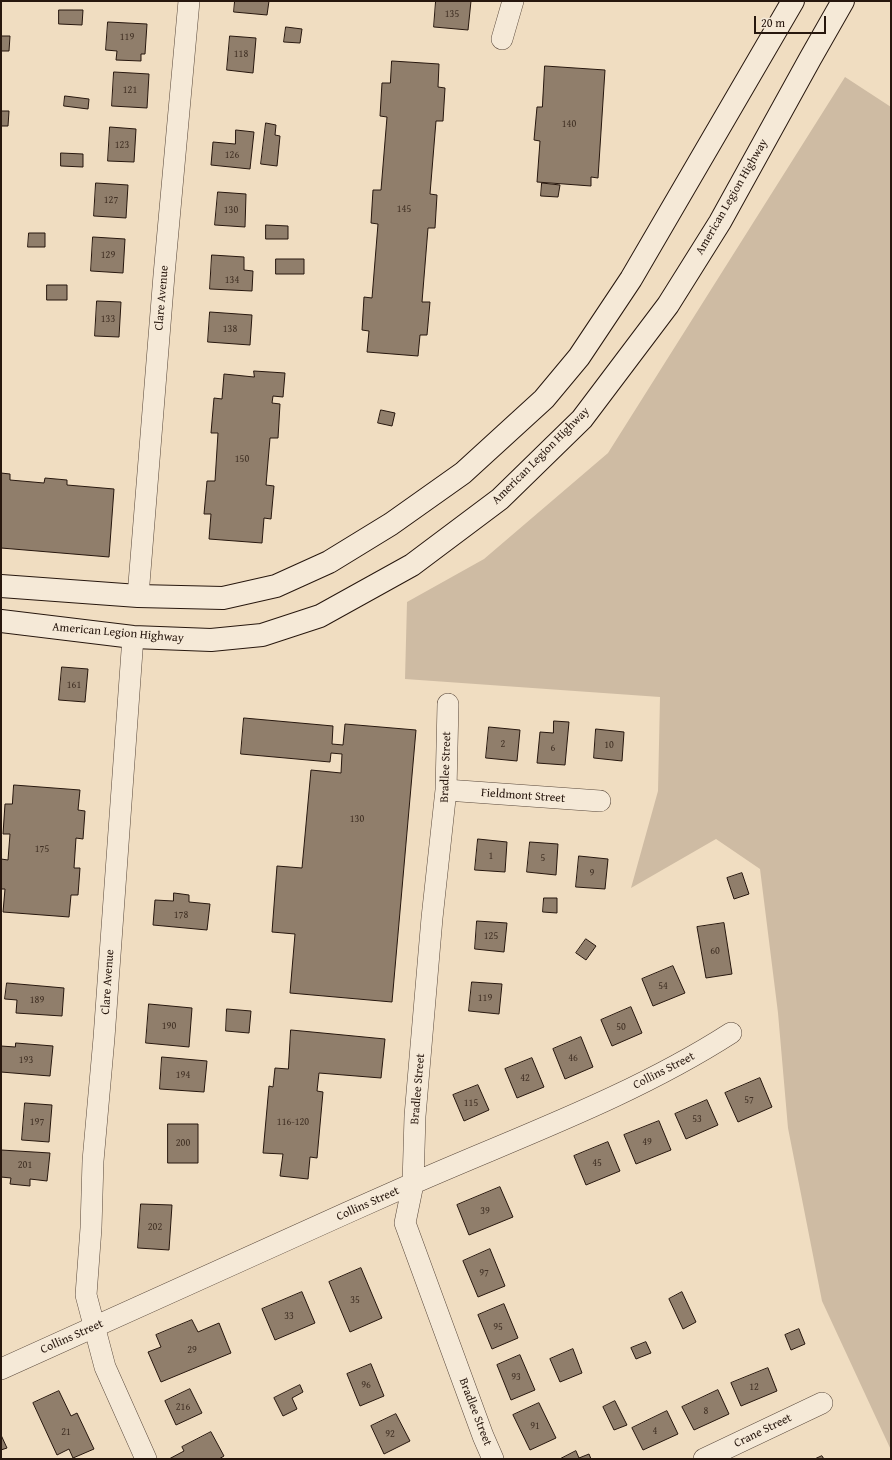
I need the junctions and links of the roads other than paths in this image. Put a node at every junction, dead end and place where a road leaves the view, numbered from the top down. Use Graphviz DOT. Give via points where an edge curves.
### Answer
graph roads {
  1 [pos="189,1"];
  2 [pos="513,1"];
  3 [pos="793,1"];
  4 [pos="843,1"];
  5 [pos="502,39"];
  6 [pos="1,586"];
  7 [pos="138,596"];
  8 [pos="1,621"];
  9 [pos="133,637"];
  10 [pos="448,704"];
  11 [pos="446,790"];
  12 [pos="600,802"];
  13 [pos="731,1032"];
  14 [pos="413,1184"];
  15 [pos="95,1327"];
  16 [pos="1,1369"];
  17 [pos="822,1403"];
  18 [pos="146,1459"];
  19 [pos="493,1459"];
  20 [pos="704,1459"];
  1 -- 7 [label="street, Clare Avenue"];
  2 -- 5 [label="street"];
  3 -- 7 [label="main road" via="631,279 578,357 544,399 463,473 391,524 329,562 276,586 223,598"];
  4 -- 9 [label="main road, American Legion Highway" via="720,222 668,306 582,419 500,499 412,565 320,616 262,635 211,640"];
  6 -- 7 [label="main road"];
  8 -- 9 [label="main road, American Legion Highway"];
  9 -- 15 [label="street, Clare Avenue" via="93,1161 86,1295"];
  10 -- 11 [label="street, Bradlee Street"];
  11 -- 12 [label="street, Fieldmont Street"];
  11 -- 14 [label="street, Bradlee Street" via="415,1116"];
  13 -- 14 [label="street, Collins Street" via="698,1054 615,1096"];
  14 -- 15 [label="street, Collins Street"];
  14 -- 19 [label="street, Bradlee Street" via="405,1223"];
  15 -- 16 [label="street, Collins Street"];
  15 -- 18 [label="street, Clare Avenue" via="105,1366"];
  17 -- 20 [label="street, Crane Street"];
}
